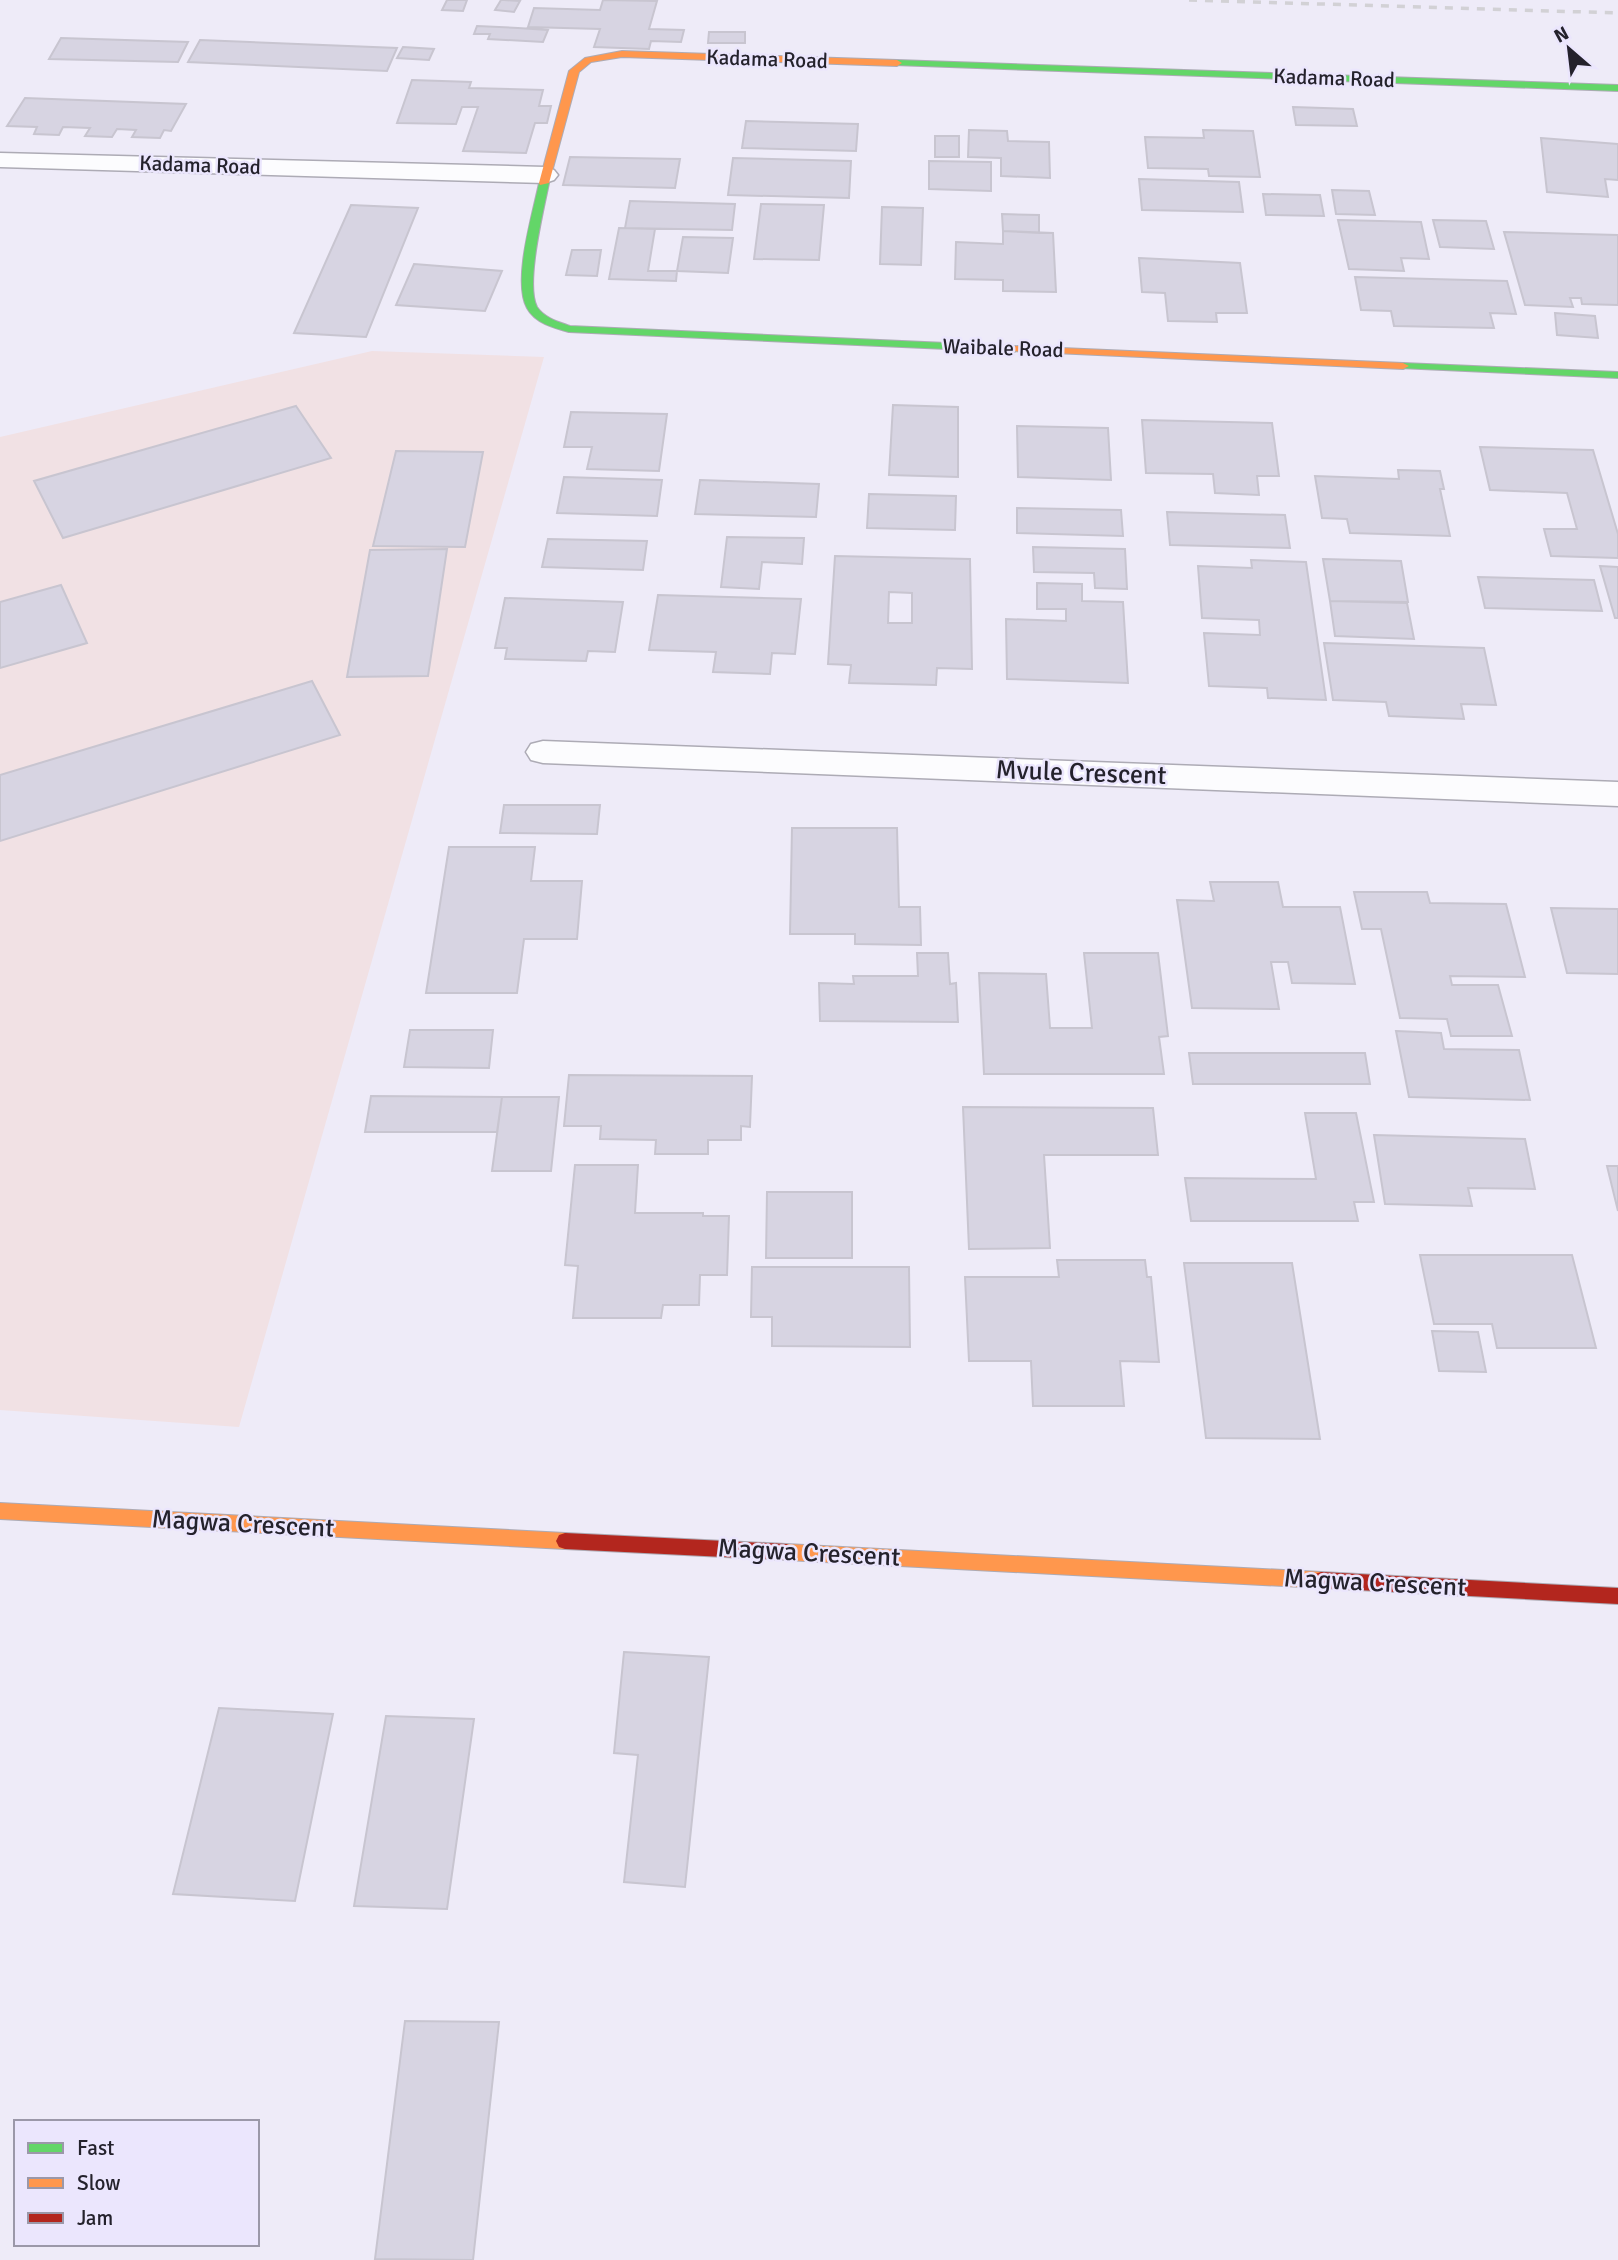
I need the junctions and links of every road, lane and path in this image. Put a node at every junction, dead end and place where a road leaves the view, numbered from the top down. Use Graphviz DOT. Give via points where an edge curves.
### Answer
graph roads {
  1 [pos="1618,88"];
  2 [pos="0,160"];
  3 [pos="545,175"];
  4 [pos="1618,375"];
  5 [pos="543,752"];
  6 [pos="1618,793"];
  7 [pos="0,1511"];
  8 [pos="1618,1595"];
  1 -- 3 [label="street, Kadama Road" via="622,54 588,60 574,71"];
  2 -- 3 [label="street, Kadama Road"];
  3 -- 4 [label="street, Waibale Road" via="527,303 547,322 569,329"];
  5 -- 6 [label="street, Mvule Crescent"];
  7 -- 8 [label="street, Magwa Crescent"];
}
